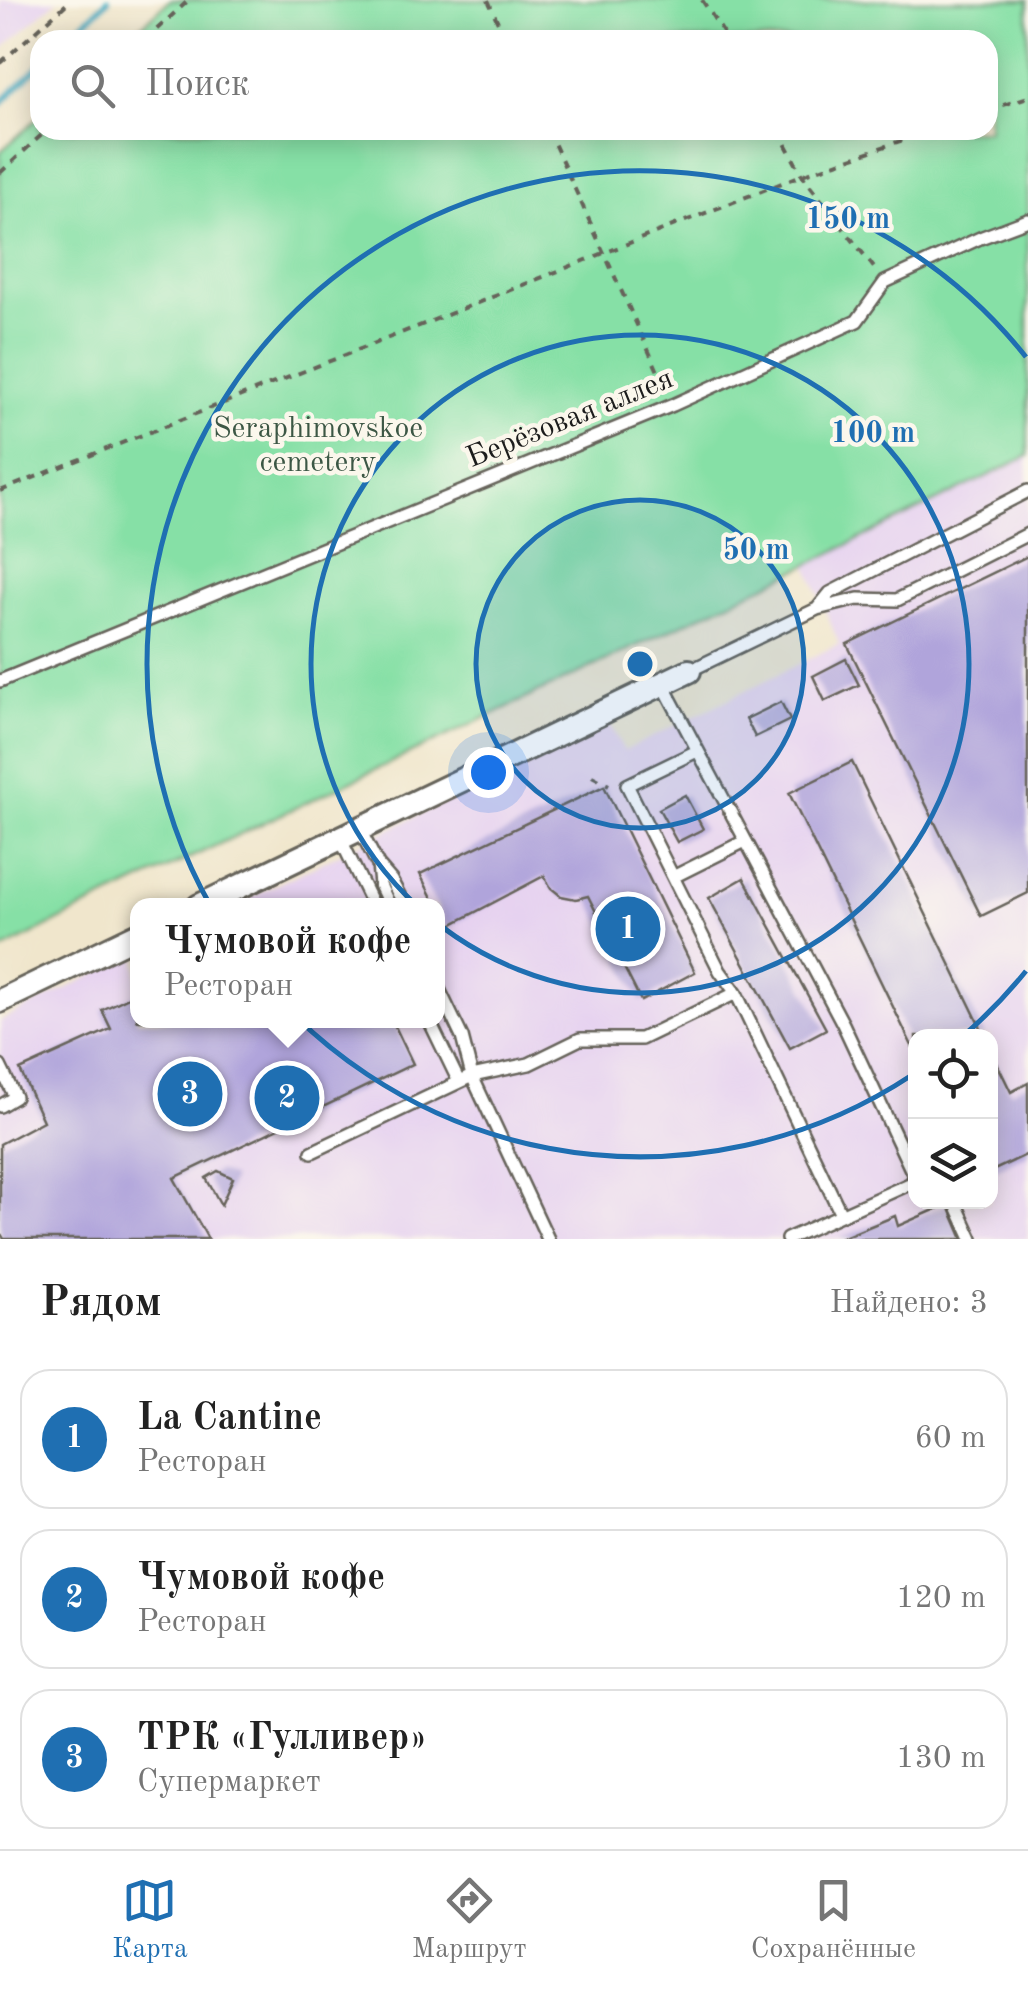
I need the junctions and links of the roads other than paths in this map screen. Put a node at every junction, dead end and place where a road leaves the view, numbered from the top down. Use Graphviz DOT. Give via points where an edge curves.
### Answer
graph roads {
  1 [pos="1028,220"];
  2 [pos="1028,491"];
  3 [pos="1028,534"];
  4 [pos="818,609"];
  5 [pos="688,671"];
  6 [pos="0,680"];
  7 [pos="662,683"];
  8 [pos="697,751"];
  9 [pos="350,833"];
  10 [pos="745,841"];
  11 [pos="378,865"];
  12 [pos="673,878"];
  13 [pos="216,898"];
  14 [pos="370,898"];
  15 [pos="386,898"];
  16 [pos="400,898"];
  17 [pos="130,938"];
  18 [pos="736,993"];
  19 [pos="0,1001"];
  20 [pos="445,1001"];
  21 [pos="433,1028"];
  22 [pos="0,1066"];
  23 [pos="472,1076"];
  24 [pos="459,1082"];
  25 [pos="0,1106"];
  26 [pos="312,1152"];
  27 [pos="908,1164"];
  28 [pos="908,1185"];
  29 [pos="958,1209"];
  30 [pos="842,1214"];
  31 [pos="548,1239"];
  32 [pos="787,1239"];
  33 [pos="972,1239"];
  1 -- 6 [label="lane, Берёзовая аллея" via="885,282 856,321 673,405"];
  2 -- 4 [label="lane" via="830,593"];
  3 -- 4 [label="lane" via="897,600 858,599"];
  4 -- 5 [label="lane"];
  5 -- 7 [label="street"];
  7 -- 8 [label="lane"];
  7 -- 9 [label="street"];
  8 -- 10 [label="lane"];
  8 -- 12 [label="lane" via="627,785"];
  9 -- 11 [label="lane"];
  9 -- 13 [label="street"];
  9 -- 14 [label="lane"];
  10 -- 12 [label="lane"];
  10 -- 27 [label="lane"];
  11 -- 15 [label="lane"];
  11 -- 16 [label="lane"];
  12 -- 18 [label="lane"];
  17 -- 19 [label="street"];
  18 -- 23 [label="lane" via="641,1038 580,1040 530,1064"];
  18 -- 30 [label="lane"];
  20 -- 23 [label="lane"];
  21 -- 24 [label="lane"];
  22 -- 25 [label="lane" via="15,1097"];
  23 -- 24 [label="lane"];
  23 -- 31 [label="lane"];
  24 -- 26 [label="lane"];
  28 -- 30 [label="lane"];
  29 -- 33 [label="lane"];
  30 -- 32 [label="lane"];
}
